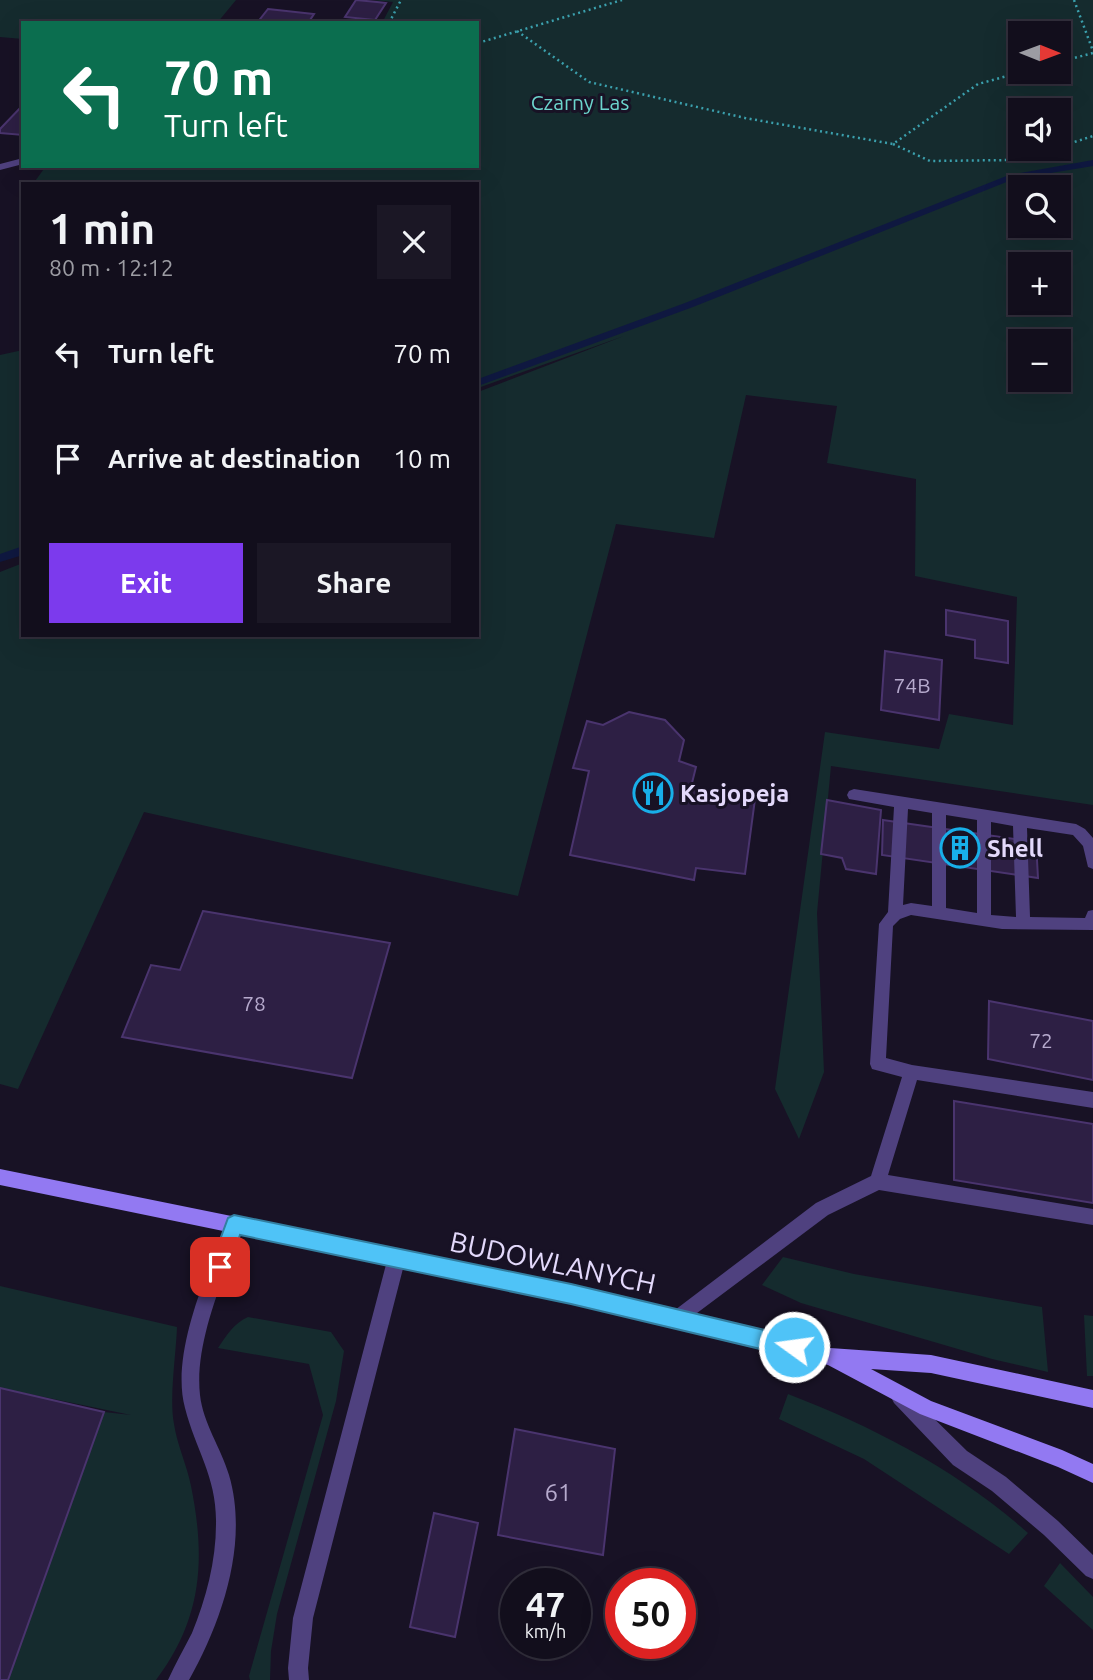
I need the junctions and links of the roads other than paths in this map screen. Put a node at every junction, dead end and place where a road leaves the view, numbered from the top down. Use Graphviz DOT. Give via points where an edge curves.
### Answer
graph roads {
  1 [pos="21,162"];
  2 [pos="0,167"];
  3 [pos="854,795"];
  4 [pos="901,802"];
  5 [pos="939,808"];
  6 [pos="984,815"];
  7 [pos="1020,821"];
  8 [pos="1093,863"];
  9 [pos="895,914"];
  10 [pos="939,914"];
  11 [pos="1093,918"];
  12 [pos="984,920"];
  13 [pos="1023,924"];
  14 [pos="912,1072"];
  15 [pos="1093,1100"];
  16 [pos="0,1177"];
  17 [pos="877,1181"];
  18 [pos="1093,1217"];
  19 [pos="234,1225"];
  20 [pos="397,1257"];
  21 [pos="677,1318"];
  22 [pos="830,1357"];
  23 [pos="894,1391"];
  24 [pos="1093,1399"];
  25 [pos="1093,1474"];
  26 [pos="1093,1569"];
  27 [pos="178,1680"];
  28 [pos="299,1680"];
  1 -- 2 [label="street"];
  3 -- 4 [label="street"];
  4 -- 5 [label="street"];
  4 -- 9 [label="street"];
  5 -- 6 [label="street"];
  5 -- 10 [label="street"];
  6 -- 7 [label="street"];
  6 -- 12 [label="street"];
  7 -- 8 [label="street" via="1076,830 1087,837"];
  7 -- 13 [label="street"];
  9 -- 10 [label="street" via="911,909"];
  9 -- 14 [label="street" via="886,924 878,1064"];
  10 -- 12 [label="street"];
  11 -- 13 [label="street" via="1089,925"];
  12 -- 13 [label="street"];
  14 -- 15 [label="street"];
  14 -- 17 [label="street"];
  16 -- 19 [label="main road, BUDOWLANYCH"];
  17 -- 18 [label="street"];
  17 -- 21 [label="street" via="822,1209"];
  19 -- 20 [label="main road, BUDOWLANYCH"];
  19 -- 27 [label="street" via="191,1369 191,1396 221,1478 226,1525 220,1572 206,1622"];
  20 -- 21 [label="main road, BUDOWLANYCH"];
  20 -- 28 [label="street" via="303,1618"];
  21 -- 22 [label="main road, BUDOWLANYCH"];
  22 -- 23 [label="main road"];
  22 -- 24 [label="main road, BUDOWLANYCH" via="932,1364"];
  23 -- 25 [label="main road"];
  23 -- 26 [label="street" via="960,1458 1030,1510"];
}
